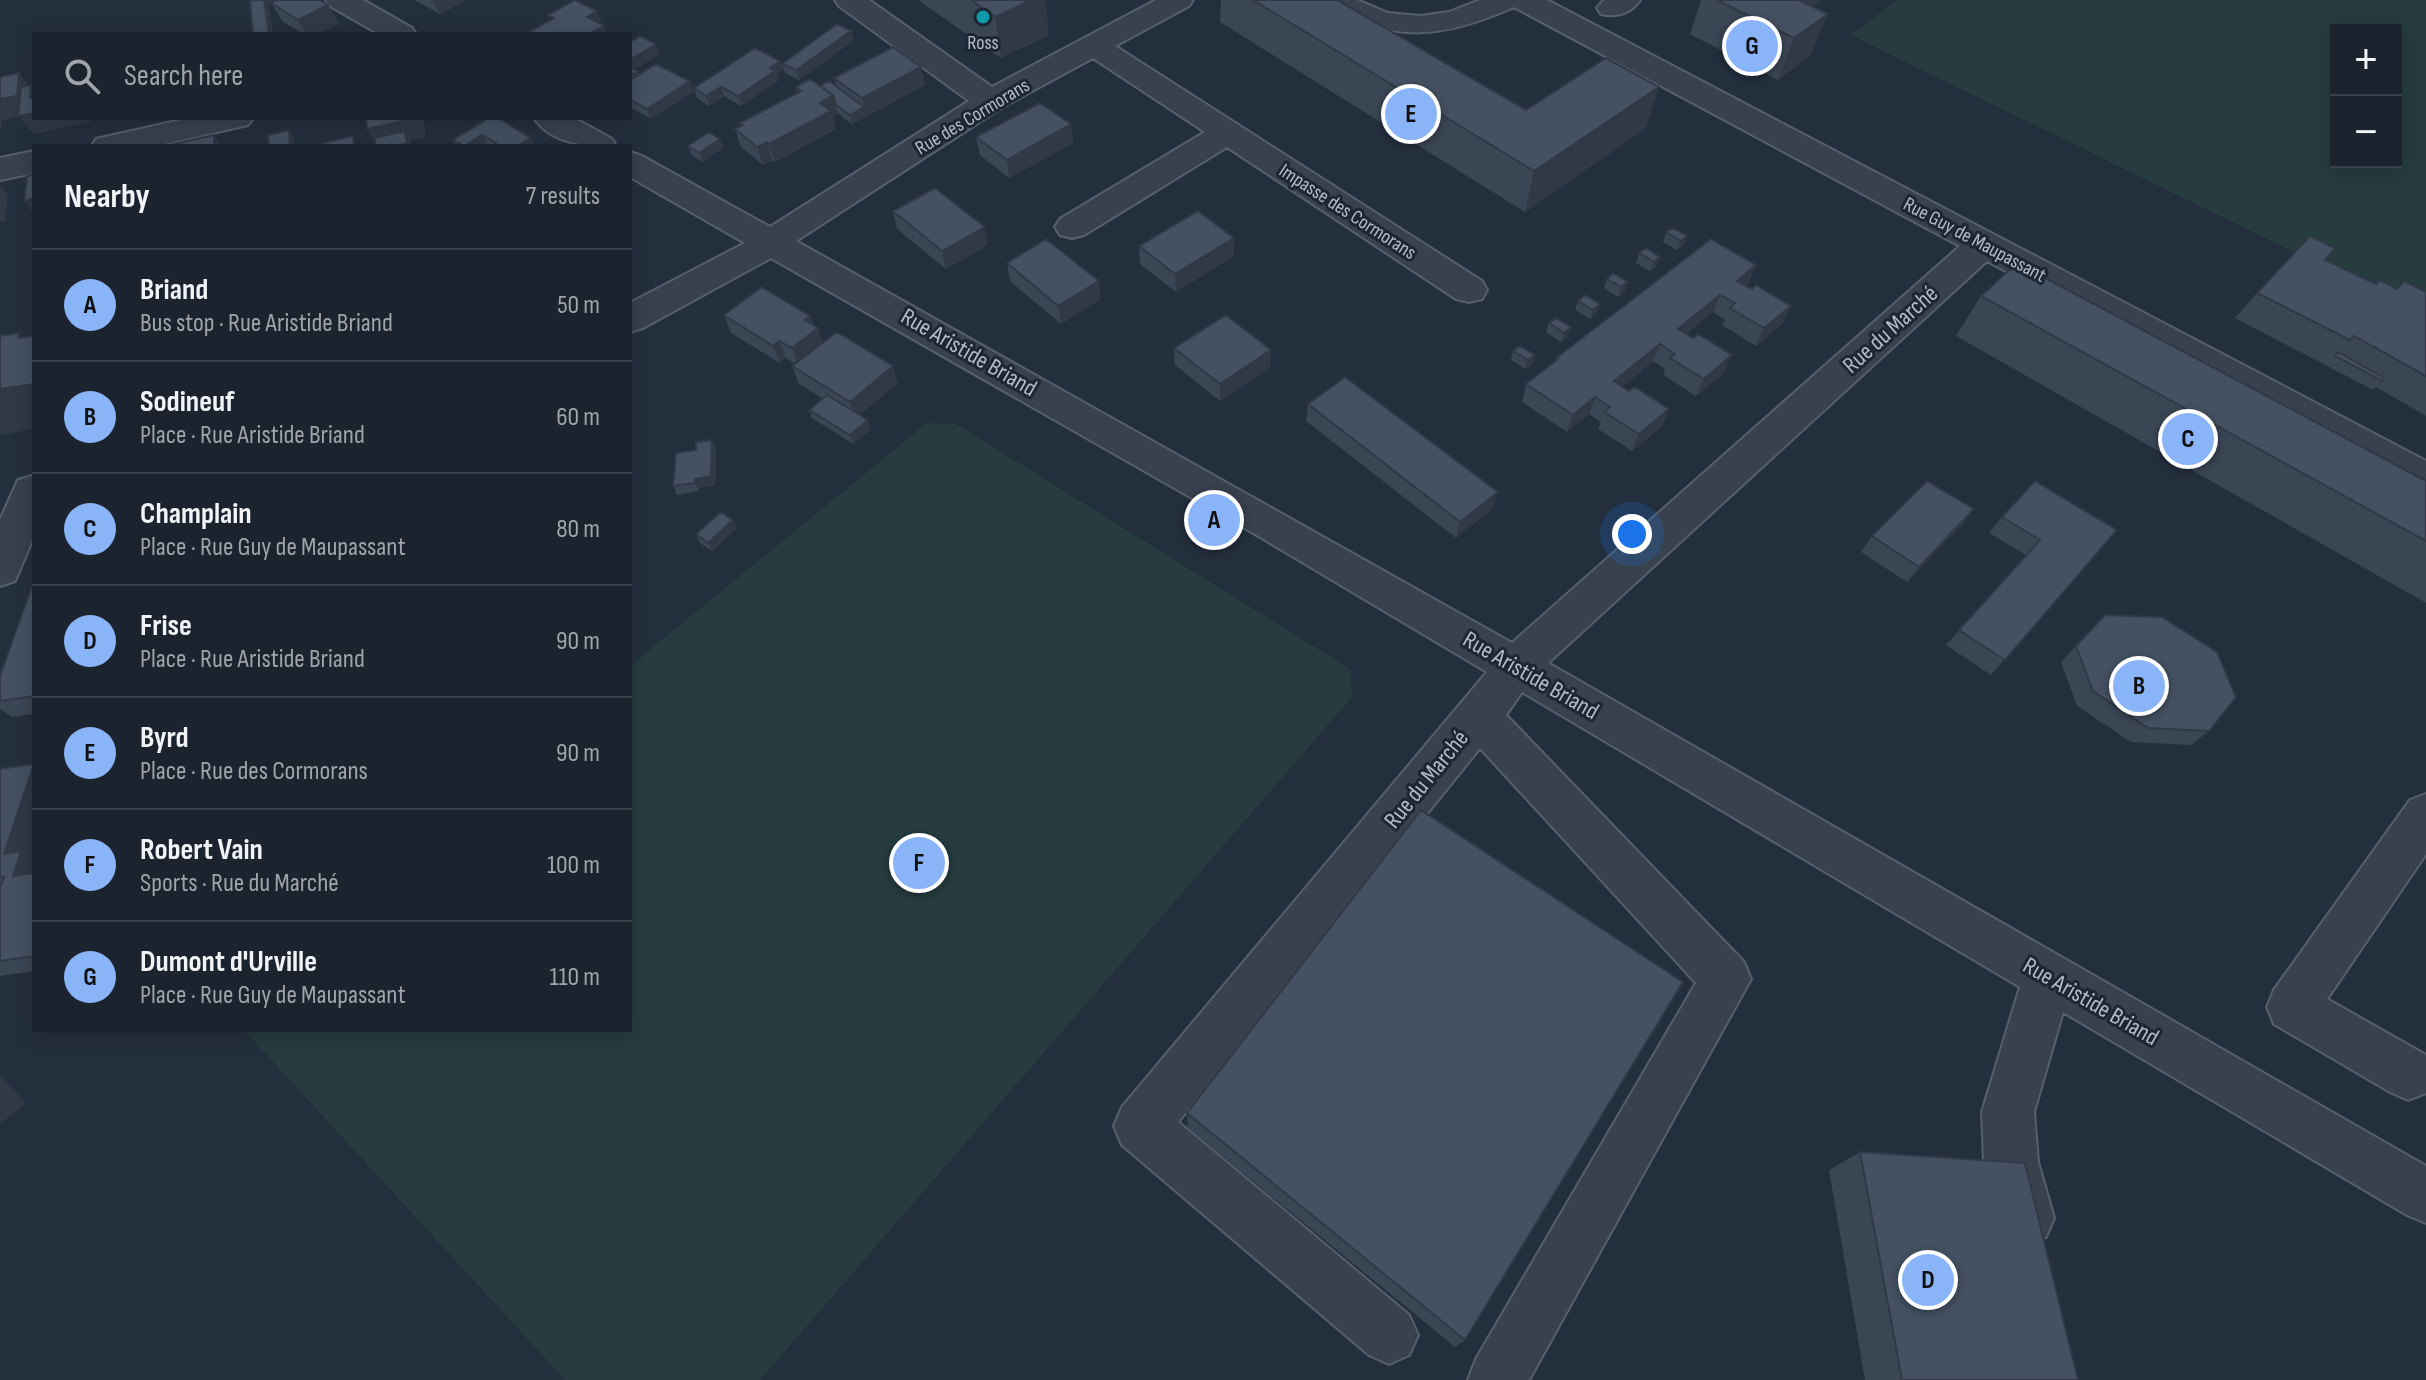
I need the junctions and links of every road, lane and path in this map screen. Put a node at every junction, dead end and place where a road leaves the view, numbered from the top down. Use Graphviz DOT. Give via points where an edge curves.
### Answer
graph roads {
  1 [pos="341,0"];
  2 [pos="850,0"];
  3 [pos="1178,0"];
  4 [pos="1334,0"];
  5 [pos="1505,0"];
  6 [pos="1524,0"];
  7 [pos="397,32"];
  8 [pos="1093,45"];
  9 [pos="990,101"];
  10 [pos="228,120"];
  11 [pos="554,120"];
  12 [pos="1227,133"];
  13 [pos="117,144"];
  14 [pos="596,144"];
  15 [pos="32,162"];
  16 [pos="632,164"];
  17 [pos="0,169"];
  18 [pos="1072,227"];
  19 [pos="772,241"];
  20 [pos="1984,244"];
  21 [pos="1469,290"];
  22 [pos="632,318"];
  23 [pos="2426,479"];
  24 [pos="22,493"];
  25 [pos="0,569"];
  26 [pos="1516,666"];
  27 [pos="1478,715"];
  28 [pos="2426,815"];
  29 [pos="2048,976"];
  30 [pos="2408,1074"];
  31 [pos="2426,1196"];
  32 [pos="2039,1262"];
  33 [pos="1389,1335"];
  34 [pos="1497,1380"];
  1 -- 7 [label="street"];
  2 -- 9 [label="street"];
  3 -- 8 [label="street, Rue des Cormorans"];
  4 -- 5 [label="street" via="1370,20 1415,26 1462,20"];
  6 -- 20 [label="street, Rue Guy de Maupassant"];
  8 -- 9 [label="street, Rue des Cormorans"];
  8 -- 12 [label="street, Impasse des Cormorans"];
  9 -- 19 [label="street, Rue des Cormorans"];
  10 -- 13 [label="street"];
  11 -- 14 [label="street"];
  12 -- 18 [label="street"];
  12 -- 21 [label="street, Impasse des Cormorans"];
  15 -- 17 [label="street"];
  16 -- 19 [label="street, Rue Aristide Briand"];
  19 -- 22 [label="street, Rue des Cormorans"];
  19 -- 26 [label="street, Rue Aristide Briand"];
  20 -- 23 [label="street, Rue Guy de Maupassant"];
  20 -- 26 [label="street, Rue du Marché"];
  24 -- 25 [label="street"];
  26 -- 27 [label="street, Rue du Marché"];
  26 -- 29 [label="street, Rue Aristide Briand"];
  27 -- 33 [label="street, Rue du Marché" via="1141,1126"];
  27 -- 34 [label="street" via="1726,979"];
  28 -- 30 [label="street" via="2292,1007"];
  29 -- 31 [label="street, Rue Aristide Briand"];
  29 -- 32 [label="street" via="2008,1112 2011,1162"];
}
